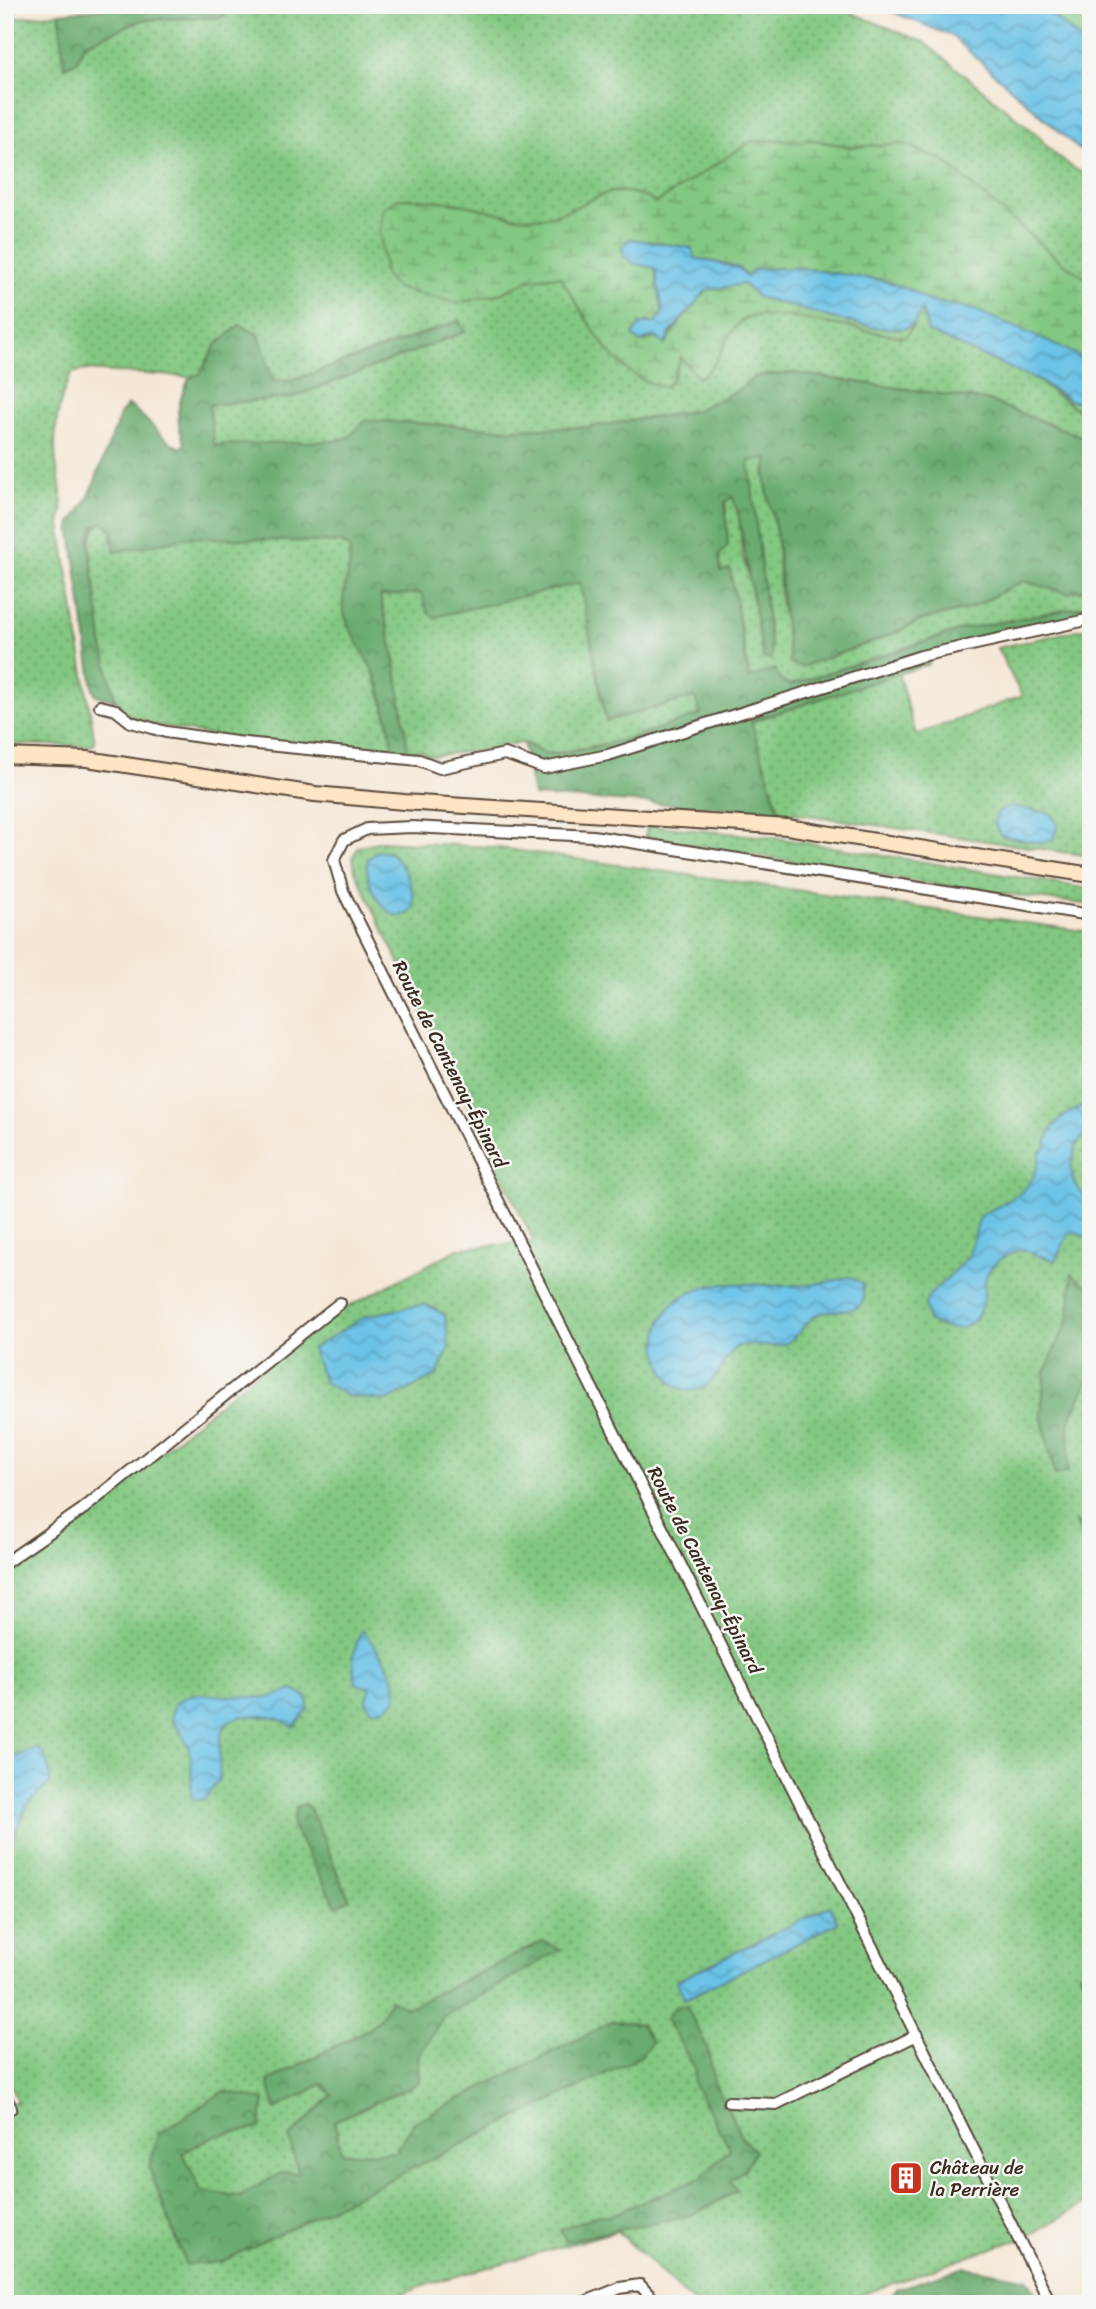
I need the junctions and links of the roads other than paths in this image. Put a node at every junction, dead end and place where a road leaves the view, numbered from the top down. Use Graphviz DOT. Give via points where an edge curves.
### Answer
graph roads {
  1 [pos="1091,619"];
  2 [pos="100,706"];
  3 [pos="5,756"];
  4 [pos="1091,875"];
  5 [pos="1091,915"];
  6 [pos="340,1303"];
  7 [pos="5,1563"];
  8 [pos="917,2035"];
  9 [pos="5,2095"];
  10 [pos="729,2102"];
  11 [pos="10,2108"];
  12 [pos="580,2304"];
  13 [pos="657,2304"];
  14 [pos="1051,2304"];
  1 -- 2 [label="street" via="921,656 608,755 544,768 505,754 440,768 418,760 236,742 166,732 131,722 116,710"];
  3 -- 4 [label="main road" via="87,759 315,794 787,827"];
  5 -- 8 [label="street, Route de Cantenay-Épinard" via="593,836 366,829 344,840 336,851 336,875 342,891"];
  6 -- 7 [label="street" via="83,1509"];
  8 -- 10 [label="street" via="776,2104"];
  8 -- 14 [label="street, Route de Cantenay-Épinard"];
  9 -- 11 [label="street"];
  12 -- 13 [label="street" via="640,2285"];
}
